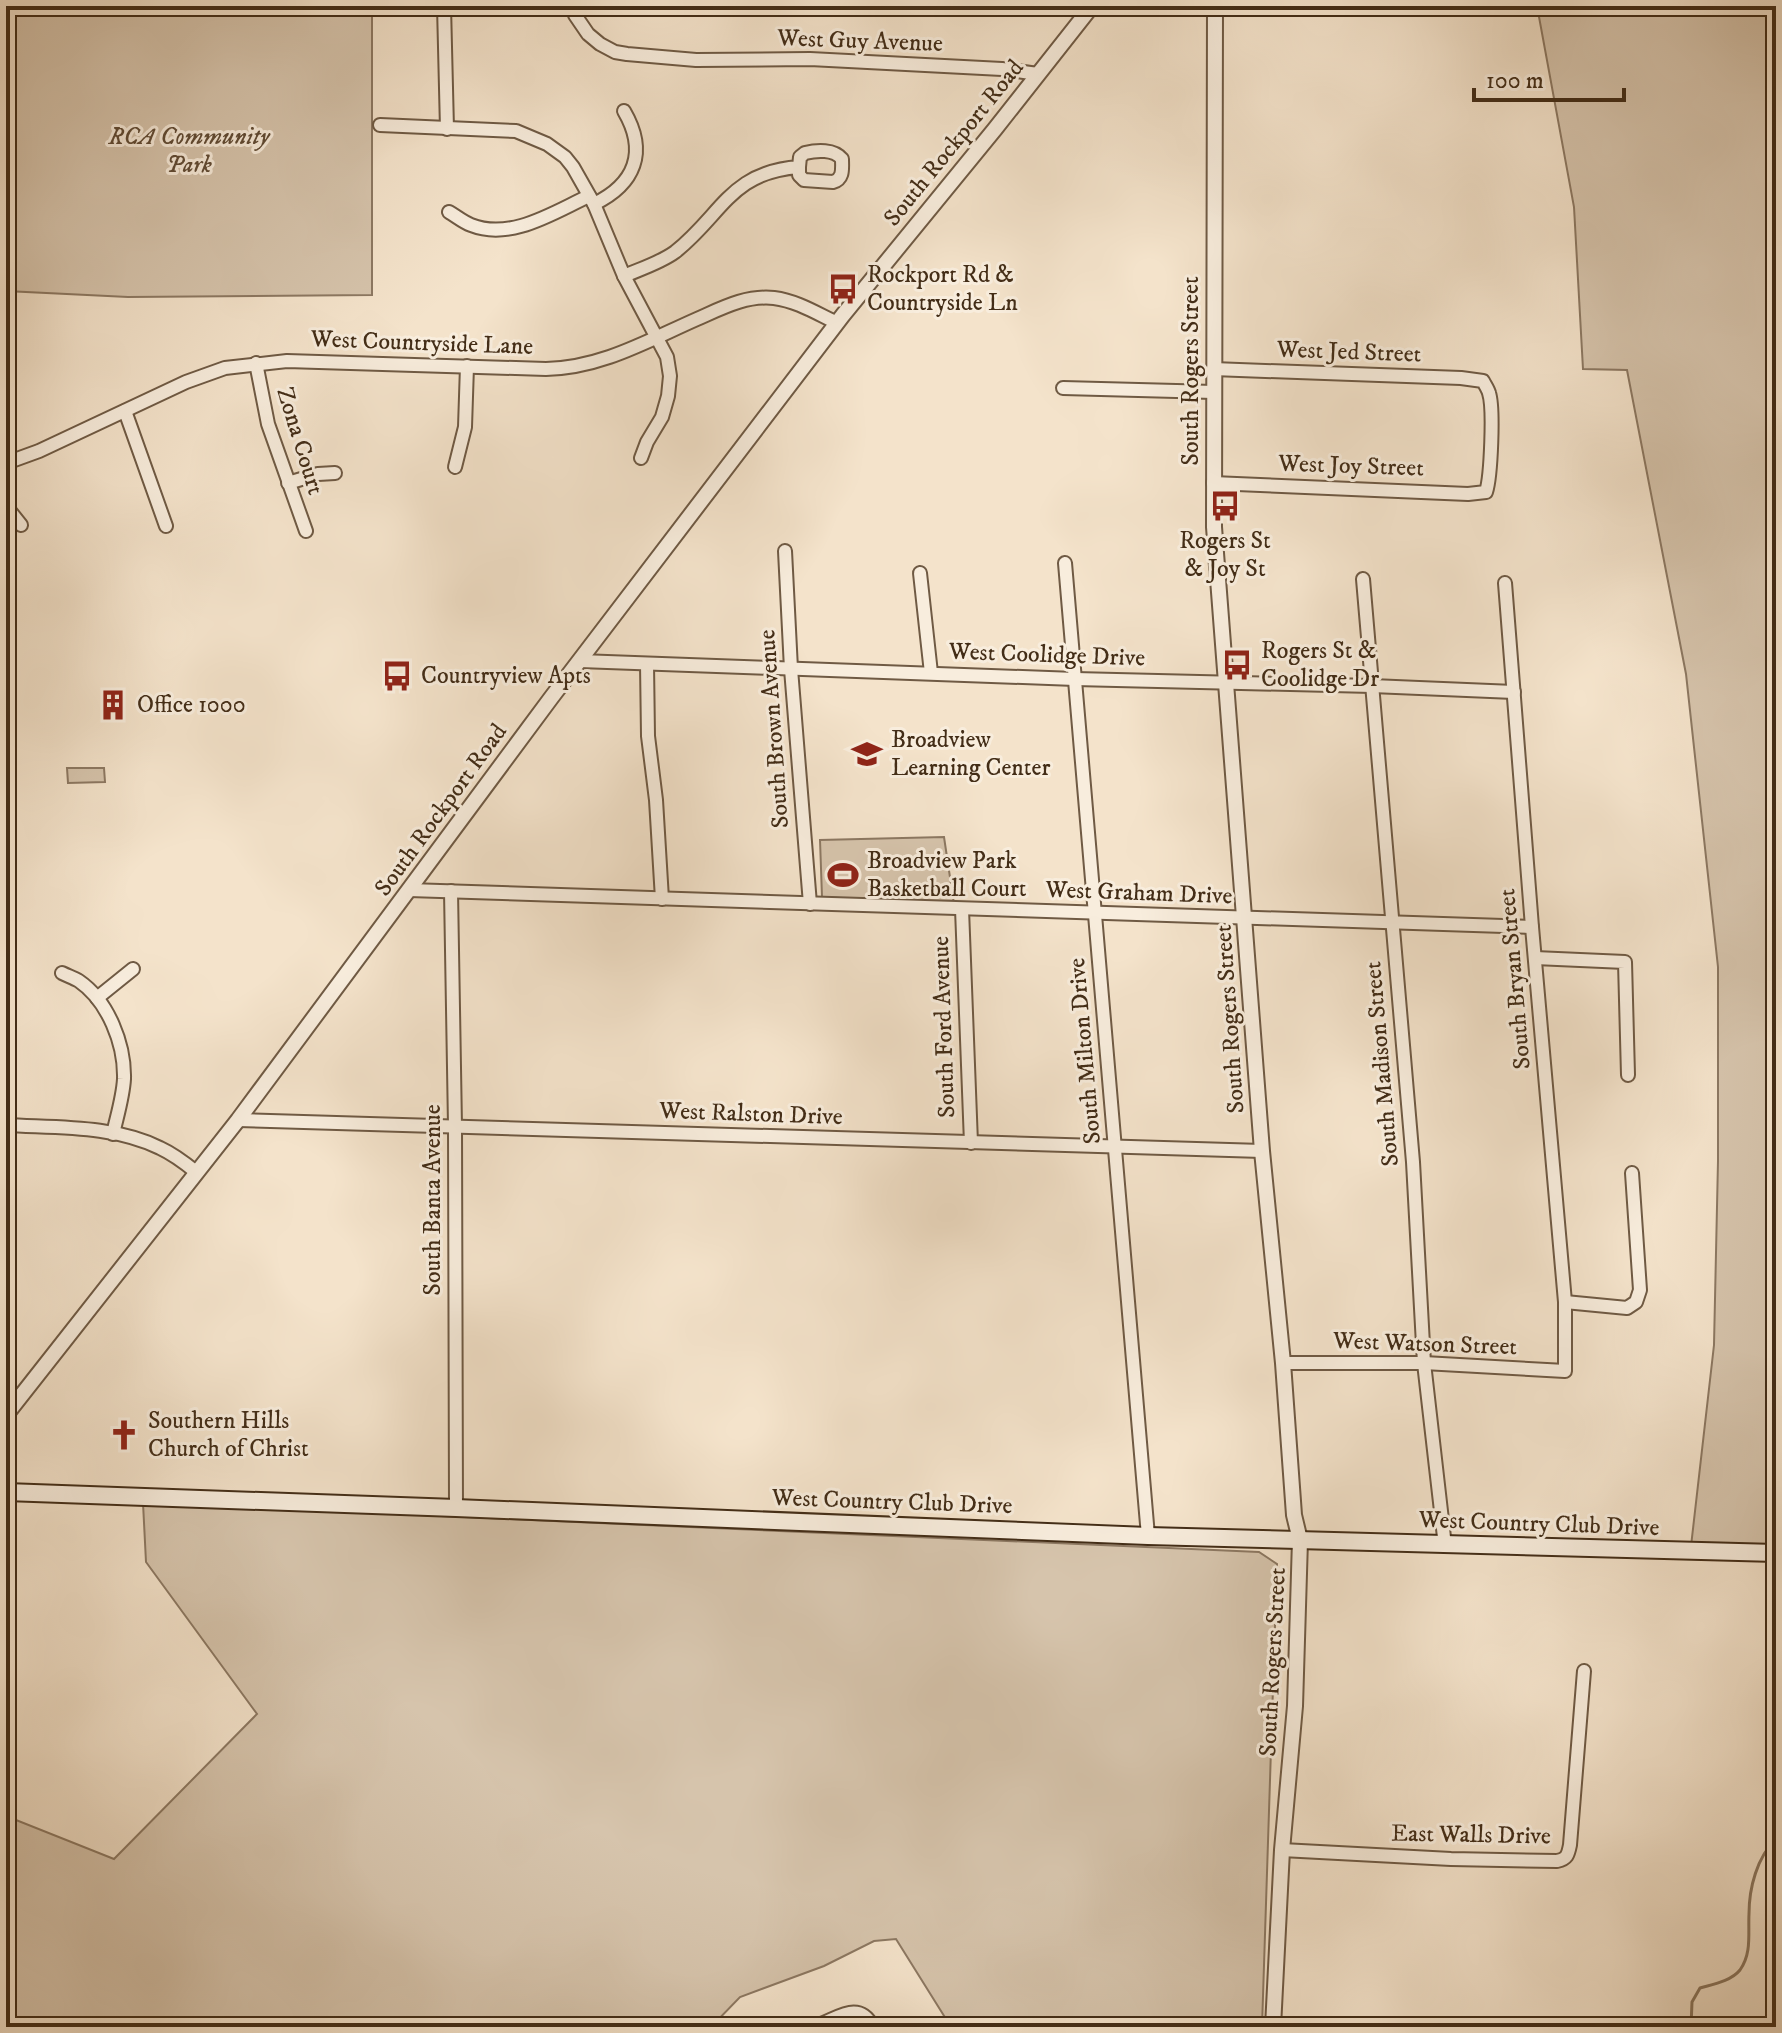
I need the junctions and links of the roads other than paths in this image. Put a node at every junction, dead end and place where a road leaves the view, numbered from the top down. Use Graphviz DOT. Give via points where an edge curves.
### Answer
graph roads {
  1 [pos="444,6"];
  2 [pos="573,6"];
  3 [pos="1092,6"];
  4 [pos="1215,6"];
  5 [pos="1038,74"];
  6 [pos="624,111"];
  7 [pos="380,125"];
  8 [pos="447,129"];
  9 [pos="799,167"];
  10 [pos="591,200"];
  11 [pos="449,212"];
  12 [pos="624,276"];
  13 [pos="837,323"];
  14 [pos="656,337"];
  15 [pos="256,363"];
  16 [pos="467,366"];
  17 [pos="1213,369"];
  18 [pos="1063,388"];
  19 [pos="1214,392"];
  20 [pos="125,411"];
  21 [pos="641,458"];
  22 [pos="6,463"];
  23 [pos="455,467"];
  24 [pos="335,473"];
  25 [pos="288,483"];
  26 [pos="1213,483"];
  27 [pos="1486,492"];
  28 [pos="6,502"];
  29 [pos="21,525"];
  30 [pos="166,526"];
  31 [pos="306,531"];
  32 [pos="785,551"];
  33 [pos="1065,563"];
  34 [pos="920,573"];
  35 [pos="1363,579"];
  36 [pos="1505,583"];
  37 [pos="580,661"];
  38 [pos="647,664"];
  39 [pos="791,669"];
  40 [pos="931,673"];
  41 [pos="1075,679"];
  42 [pos="1225,683"];
  43 [pos="1372,686"];
  44 [pos="1514,692"];
  45 [pos="409,890"];
  46 [pos="451,891"];
  47 [pos="662,899"];
  48 [pos="810,904"];
  49 [pos="962,909"];
  50 [pos="1095,914"];
  51 [pos="1244,919"];
  52 [pos="1393,923"];
  53 [pos="1532,927"];
  54 [pos="1535,958"];
  55 [pos="133,969"];
  56 [pos="62,973"];
  57 [pos="97,998"];
  58 [pos="1628,1075"];
  59 [pos="238,1120"];
  60 [pos="6,1125"];
  61 [pos="455,1126"];
  62 [pos="113,1134"];
  63 [pos="971,1143"];
  64 [pos="1115,1147"];
  65 [pos="1262,1151"];
  66 [pos="196,1172"];
  67 [pos="1632,1173"];
  68 [pos="1565,1302"];
  69 [pos="1283,1363"];
  70 [pos="1424,1363"];
  71 [pos="1565,1371"];
  72 [pos="6,1415"];
  73 [pos="6,1492"];
  74 [pos="456,1508"];
  75 [pos="1148,1536"];
  76 [pos="1300,1540"];
  77 [pos="1445,1546"];
  78 [pos="1776,1553"];
  79 [pos="1584,1671"];
  80 [pos="1282,1850"];
  81 [pos="816,2027"];
  82 [pos="873,2027"];
  83 [pos="1273,2027"];
  1 -- 8 [label="street"];
  2 -- 5 [label="street, West Guy Avenue" via="588,34 615,52"];
  3 -- 5 [label="street, South Rockport Road"];
  4 -- 17 [label="street, South Rogers Street"];
  5 -- 13 [label="street, South Rockport Road"];
  6 -- 10 [label="street" via="637,145 634,165 609,197"];
  7 -- 8 [label="street"];
  8 -- 10 [label="street" via="516,131 538,139 565,157"];
  9 -- 12 [label="street" via="780,168 748,181 673,253"];
  10 -- 11 [label="street" via="520,227 500,229 472,225"];
  10 -- 12 [label="street"];
  12 -- 14 [label="street"];
  13 -- 14 [label="street, West Countryside Lane" via="791,302 751,299"];
  13 -- 37 [label="street, South Rockport Road"];
  14 -- 16 [label="street, West Countryside Lane" via="580,367"];
  14 -- 21 [label="street" via="667,357 670,387"];
  15 -- 16 [label="street, West Countryside Lane"];
  15 -- 20 [label="street, West Countryside Lane" via="186,382"];
  15 -- 25 [label="street, Zona Court" via="268,424"];
  16 -- 23 [label="street" via="465,427"];
  17 -- 19 [label="street, South Rogers Street"];
  17 -- 27 [label="street, West Jed Street" via="1483,381 1491,412"];
  18 -- 19 [label="street"];
  19 -- 26 [label="street, South Rogers Street"];
  20 -- 22 [label="street, West Countryside Lane"];
  20 -- 30 [label="street"];
  24 -- 25 [label="street"];
  25 -- 31 [label="street, Zona Court"];
  26 -- 27 [label="street, West Joy Street"];
  26 -- 42 [label="street, South Rogers Street"];
  28 -- 29 [label="street"];
  32 -- 39 [label="street, South Brown Avenue"];
  33 -- 41 [label="street, South Milton Drive"];
  34 -- 40 [label="street"];
  35 -- 43 [label="street, South Madison Street"];
  36 -- 44 [label="street, South Bryan Street"];
  37 -- 38 [label="street, West Coolidge Drive"];
  37 -- 45 [label="street, South Rockport Road"];
  38 -- 39 [label="street, West Coolidge Drive"];
  38 -- 47 [label="street"];
  39 -- 40 [label="street, West Coolidge Drive"];
  39 -- 48 [label="street, South Brown Avenue"];
  40 -- 41 [label="street, West Coolidge Drive"];
  41 -- 42 [label="street, West Coolidge Drive"];
  41 -- 50 [label="street, South Milton Drive"];
  42 -- 43 [label="street, West Coolidge Drive"];
  42 -- 51 [label="street, South Rogers Street"];
  43 -- 44 [label="street, West Coolidge Drive"];
  43 -- 52 [label="street, South Madison Street"];
  44 -- 53 [label="street, South Bryan Street"];
  45 -- 46 [label="street, West Graham Drive"];
  45 -- 59 [label="street, South Rockport Road"];
  46 -- 47 [label="street, West Graham Drive"];
  46 -- 61 [label="street, South Banta Avenue"];
  47 -- 48 [label="street, West Graham Drive"];
  48 -- 49 [label="street, West Graham Drive"];
  49 -- 50 [label="street, West Graham Drive"];
  49 -- 63 [label="street, South Ford Avenue"];
  50 -- 51 [label="street, West Graham Drive"];
  50 -- 64 [label="street, South Milton Drive"];
  51 -- 52 [label="street, West Graham Drive"];
  51 -- 65 [label="street, South Rogers Street"];
  52 -- 53 [label="street, West Graham Drive"];
  52 -- 70 [label="street, South Madison Street"];
  53 -- 54 [label="street, South Bryan Street"];
  54 -- 58 [label="street" via="1625,962"];
  54 -- 68 [label="street, South Bryan Street"];
  55 -- 57 [label="street"];
  56 -- 57 [label="street"];
  57 -- 62 [label="street" via="114,1028 123,1063"];
  59 -- 61 [label="street, West Ralston Drive"];
  59 -- 66 [label="street, South Rockport Road"];
  60 -- 62 [label="street"];
  61 -- 63 [label="street, West Ralston Drive"];
  61 -- 74 [label="street, South Banta Avenue"];
  62 -- 66 [label="street" via="160,1148"];
  63 -- 64 [label="street, West Ralston Drive"];
  64 -- 65 [label="street, West Ralston Drive"];
  64 -- 75 [label="street, South Milton Drive"];
  65 -- 69 [label="street, South Rogers Street"];
  66 -- 72 [label="street, South Rockport Road"];
  67 -- 68 [label="street" via="1640,1290 1636,1302 1627,1308"];
  68 -- 71 [label="street, South Bryan Street"];
  69 -- 70 [label="street, West Watson Street"];
  69 -- 76 [label="street, South Rogers Street"];
  70 -- 71 [label="street, West Watson Street"];
  70 -- 77 [label="street, South Madison Street"];
  73 -- 74 [label="main road, West Country Club Drive"];
  74 -- 75 [label="main road, West Country Club Drive"];
  75 -- 76 [label="main road, West Country Club Drive"];
  76 -- 77 [label="main road, West Country Club Drive"];
  76 -- 80 [label="street, South Rogers Street" via="1295,1706"];
  77 -- 78 [label="main road, West Country Club Drive"];
  79 -- 80 [label="street, East Walls Drive" via="1570,1845 1564,1859"];
  80 -- 83 [label="street, South Rogers Street"];
  81 -- 82 [label="street" via="849,2012 864,2015"];
}
